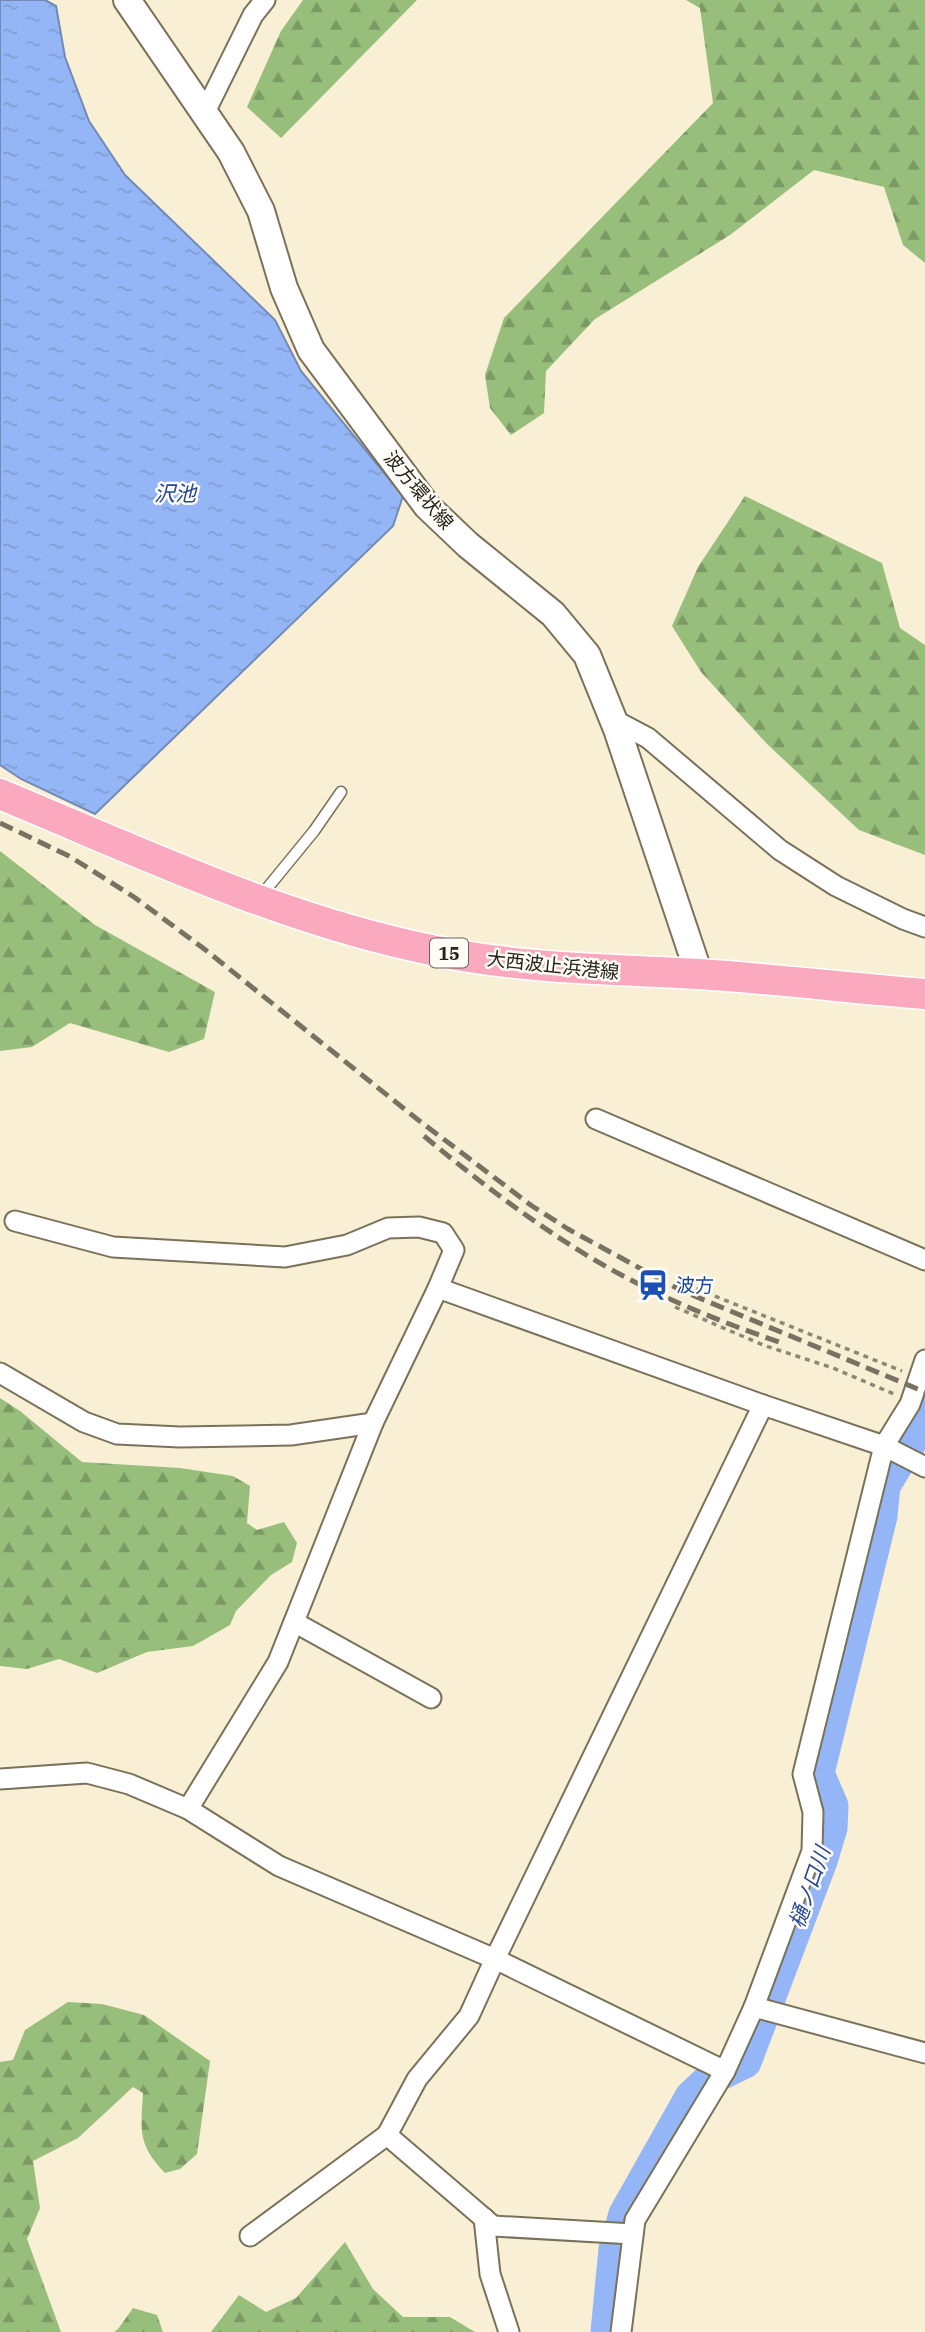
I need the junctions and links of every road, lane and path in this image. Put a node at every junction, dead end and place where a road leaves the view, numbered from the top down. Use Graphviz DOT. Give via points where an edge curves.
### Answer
graph roads {
  1 [pos="127,0"];
  2 [pos="265,0"];
  3 [pos="205,112"];
  4 [pos="612,719"];
  5 [pos="341,792"];
  6 [pos="0,794"];
  7 [pos="258,899"];
  8 [pos="925,927"];
  9 [pos="699,974"];
  10 [pos="925,994"];
  11 [pos="596,1119"];
  12 [pos="15,1221"];
  13 [pos="925,1260"];
  14 [pos="687,1285"];
  15 [pos="438,1288"];
  16 [pos="675,1307"];
  17 [pos="922,1369"];
  18 [pos="0,1373"];
  19 [pos="763,1405"];
  20 [pos="918,1407"];
  21 [pos="373,1423"];
  22 [pos="884,1446"];
  23 [pos="925,1467"];
  24 [pos="294,1622"];
  25 [pos="431,1698"];
  26 [pos="0,1779"];
  27 [pos="188,1809"];
  28 [pos="495,1959"];
  29 [pos="754,2007"];
  30 [pos="925,2053"];
  31 [pos="725,2071"];
  32 [pos="387,2135"];
  33 [pos="484,2218"];
  34 [pos="634,2234"];
  35 [pos="250,2236"];
  36 [pos="509,2332"];
  37 [pos="621,2332"];
  1 -- 3 [label="main road, 波方環状線"];
  2 -- 3 [label="street"];
  3 -- 4 [label="main road, 波方環状線" via="261,211 284,288 311,350 427,506 553,614 587,655"];
  4 -- 8 [label="street" via="648,738 780,850 836,886"];
  4 -- 9 [label="main road, 波方環状線"];
  5 -- 7 [label="lane"];
  6 -- 7 [label="main road, 大西波止浜港線 / 15"];
  7 -- 9 [label="main road, 大西波止浜港線 / 15" via="360,934 437,952 531,965"];
  9 -- 10 [label="main road, 大西波止浜港線 / 15"];
  11 -- 13 [label="street"];
  12 -- 15 [label="street" via="113,1247 285,1257 347,1245 387,1228 419,1227 443,1233 454,1250"];
  14 -- 17 [label="path"];
  15 -- 19 [label="street"];
  15 -- 21 [label="street"];
  16 -- 20 [label="path" via="762,1345 885,1388"];
  17 -- 20 [label="street"];
  18 -- 21 [label="street" via="84,1422 117,1434 290,1435"];
  19 -- 22 [label="street"];
  19 -- 28 [label="street"];
  20 -- 22 [label="street"];
  21 -- 24 [label="street"];
  22 -- 23 [label="street"];
  22 -- 29 [label="street" via="803,1774 813,1812 812,1851"];
  24 -- 25 [label="street"];
  24 -- 27 [label="street" via="278,1662"];
  26 -- 27 [label="street" via="87,1773 129,1784"];
  27 -- 28 [label="street" via="279,1866"];
  28 -- 31 [label="street"];
  28 -- 32 [label="street" via="469,2016 417,2079"];
  29 -- 30 [label="street"];
  29 -- 31 [label="street"];
  31 -- 34 [label="street" via="635,2220"];
  32 -- 33 [label="street"];
  32 -- 35 [label="street"];
  33 -- 34 [label="street" via="493,2226"];
  33 -- 36 [label="street" via="491,2274"];
  34 -- 37 [label="street"];
}
